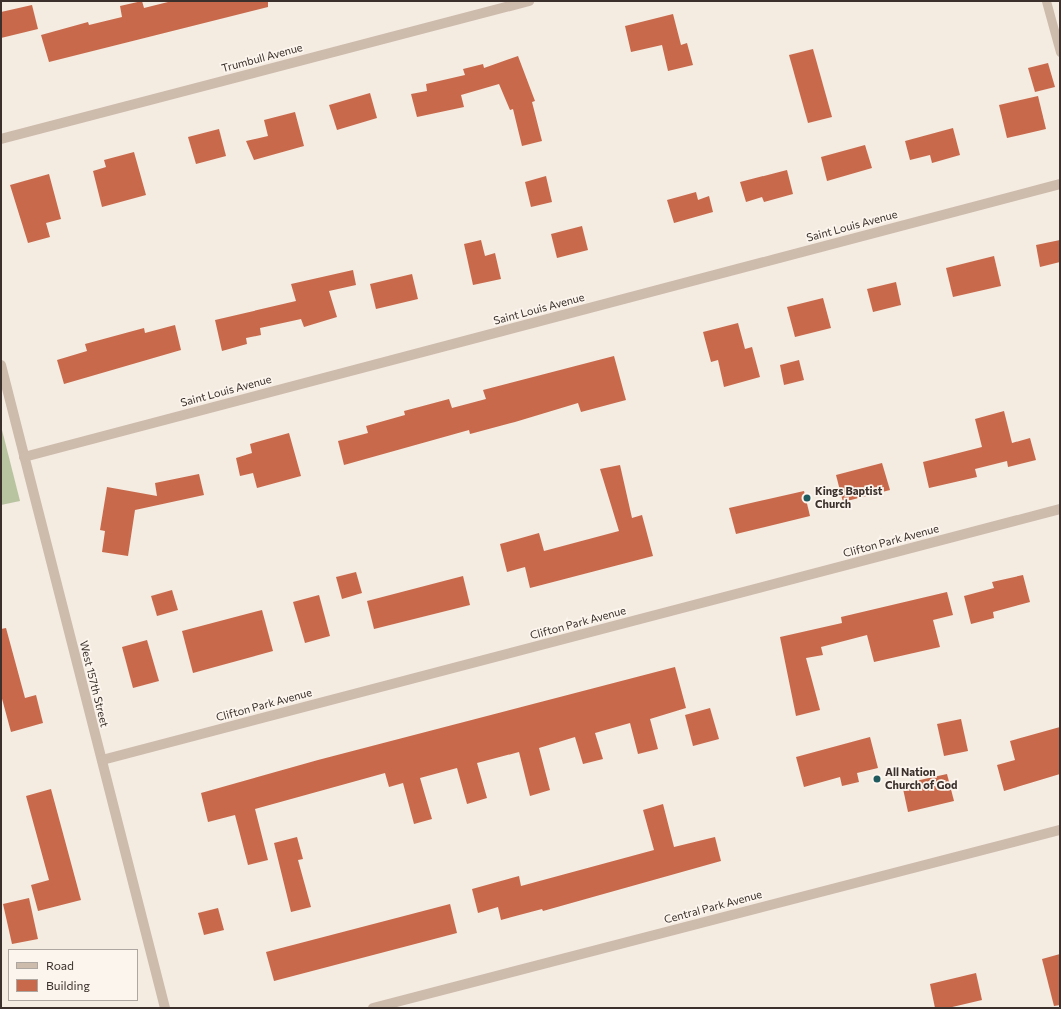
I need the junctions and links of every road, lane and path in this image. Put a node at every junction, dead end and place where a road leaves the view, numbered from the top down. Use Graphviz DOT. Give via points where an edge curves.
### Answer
graph roads {
  1 [pos="529,1"];
  2 [pos="1046,1"];
  3 [pos="1060,52"];
  4 [pos="1,139"];
  5 [pos="1060,184"];
  6 [pos="1,365"];
  7 [pos="24,457"];
  8 [pos="1060,509"];
  9 [pos="102,760"];
  10 [pos="1060,830"];
  11 [pos="165,1008"];
  12 [pos="373,1008"];
  1 -- 4 [label="street, Trumbull Avenue"];
  2 -- 3 [label="lane"];
  5 -- 7 [label="street, Saint Louis Avenue"];
  6 -- 7 [label="street, West 157th Street"];
  7 -- 9 [label="street, West 157th Street"];
  8 -- 9 [label="street, Clifton Park Avenue"];
  9 -- 11 [label="street, West 157th Street"];
  10 -- 12 [label="street, Central Park Avenue"];
}
